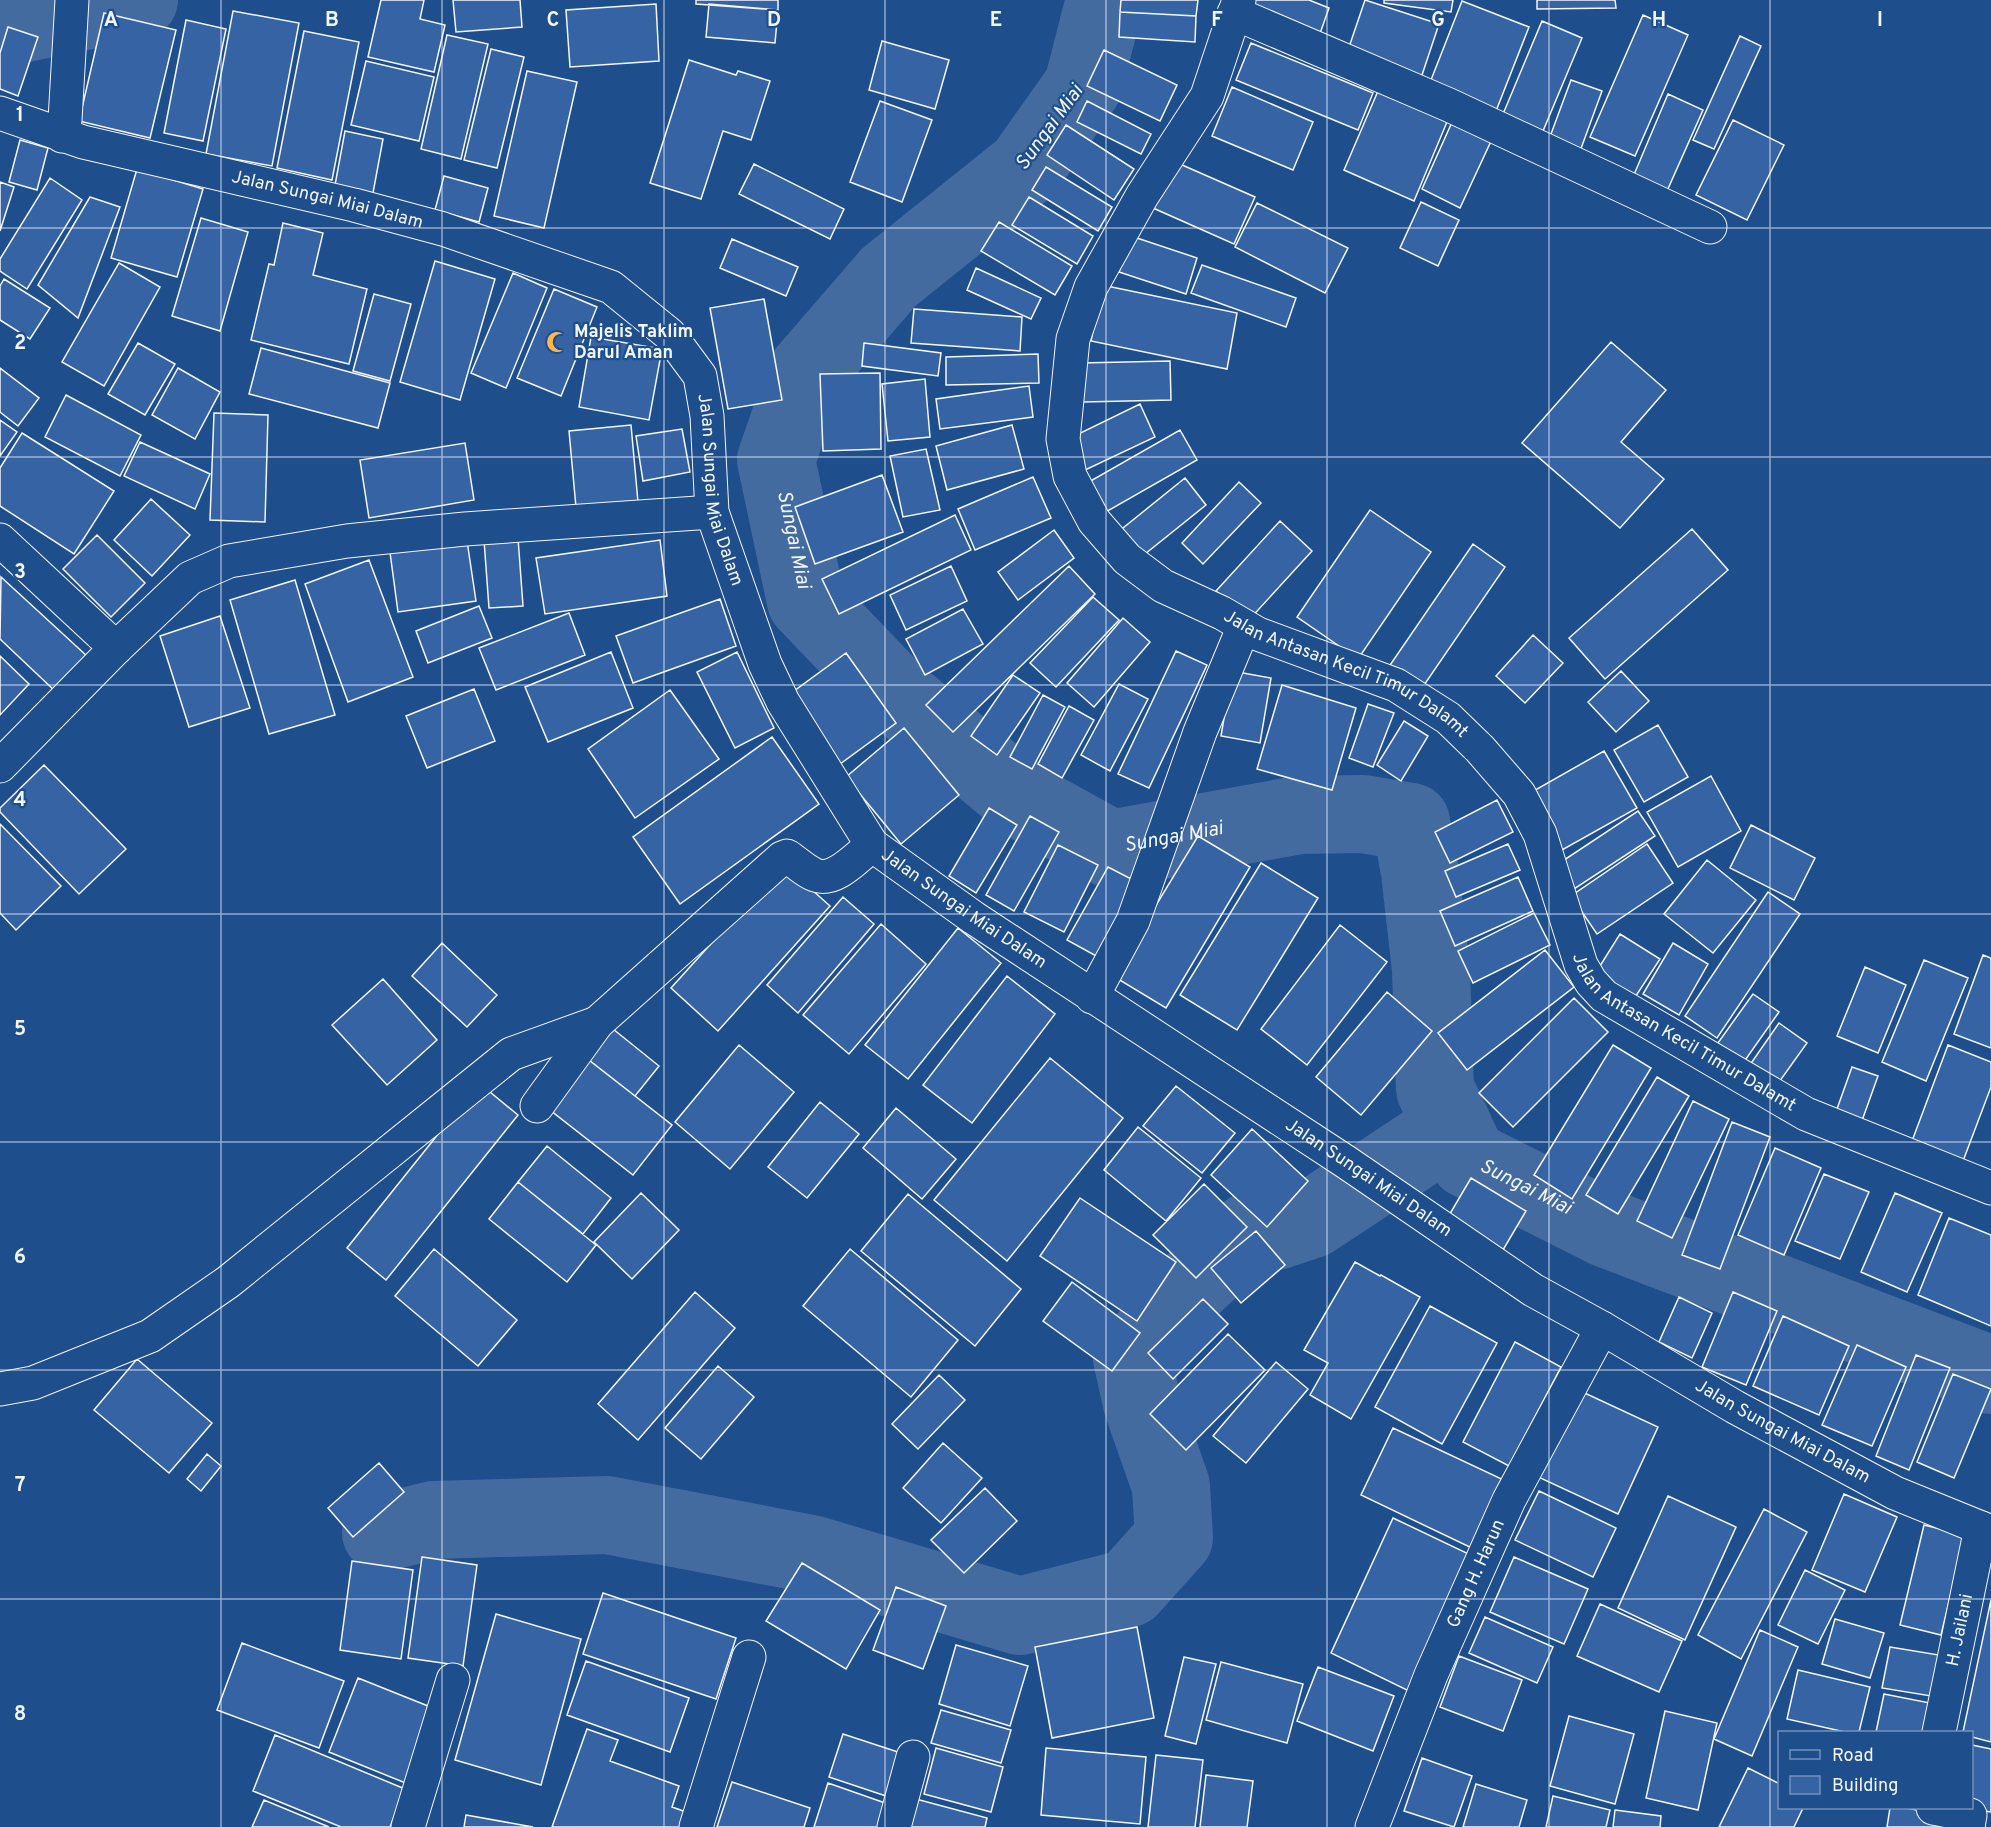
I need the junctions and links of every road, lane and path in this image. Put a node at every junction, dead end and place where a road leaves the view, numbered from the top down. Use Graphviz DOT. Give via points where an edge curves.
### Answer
graph roads {
  1 [pos="72,0"];
  2 [pos="1237,7"];
  3 [pos="0,113"];
  4 [pos="64,128"];
  5 [pos="1710,228"];
  6 [pos="712,512"];
  7 [pos="0,540"];
  8 [pos="1244,626"];
  9 [pos="116,648"];
  10 [pos="0,766"];
  11 [pos="872,845"];
  12 [pos="1092,997"];
  13 [pos="597,1023"];
  14 [pos="537,1106"];
  15 [pos="1991,1188"];
  16 [pos="1602,1328"];
  17 [pos="0,1389"];
  18 [pos="1986,1530"];
  19 [pos="749,1657"];
  20 [pos="453,1680"];
  21 [pos="1939,1731"];
  22 [pos="913,1757"];
  23 [pos="1938,1809"];
  24 [pos="408,1827"];
  25 [pos="696,1827"];
  26 [pos="894,1827"];
  27 [pos="1372,1827"];
  28 [pos="1968,1827"];
  1 -- 4 [label="street"];
  2 -- 5 [label="street"];
  2 -- 8 [label="street, Jalan Antasan Kecil Timur Dalamt" via="1207,96 1142,196 1091,287 1074,339 1063,439 1070,476 1094,521 1126,559 1163,586"];
  3 -- 4 [label="street, Jalan Sungai Miai Dalam"];
  4 -- 6 [label="street, Jalan Sungai Miai Dalam" via="443,229 611,287 669,334 700,376 707,417"];
  6 -- 9 [label="street" via="406,535 229,561 190,578"];
  6 -- 11 [label="street, Jalan Sungai Miai Dalam" via="765,664 783,702"];
  7 -- 9 [label="street"];
  8 -- 12 [label="street" via="1200,732 1133,921"];
  8 -- 15 [label="street, Jalan Antasan Kecil Timur Dalamt" via="1396,685 1448,718 1480,749 1519,794 1540,834 1581,965 1604,996 1806,1114"];
  9 -- 10 [label="street"];
  11 -- 12 [label="street, Jalan Sungai Miai Dalam"];
  11 -- 13 [label="street" via="836,873 824,877 814,875 787,856 782,858"];
  12 -- 16 [label="street, Jalan Sungai Miai Dalam" via="1346,1162 1533,1290"];
  13 -- 14 [label="street"];
  13 -- 17 [label="street" via="511,1054 228,1282 150,1336 33,1383"];
  16 -- 18 [label="street, Jalan Sungai Miai Dalam" via="1735,1407 1895,1493"];
  16 -- 27 [label="street, Gang H. Harun" via="1509,1500 1431,1675"];
  18 -- 21 [label="street, H. Jailani"];
  19 -- 25 [label="street"];
  20 -- 24 [label="street"];
  22 -- 26 [label="street"];
  23 -- 28 [label="street" via="1970,1815"];
}
